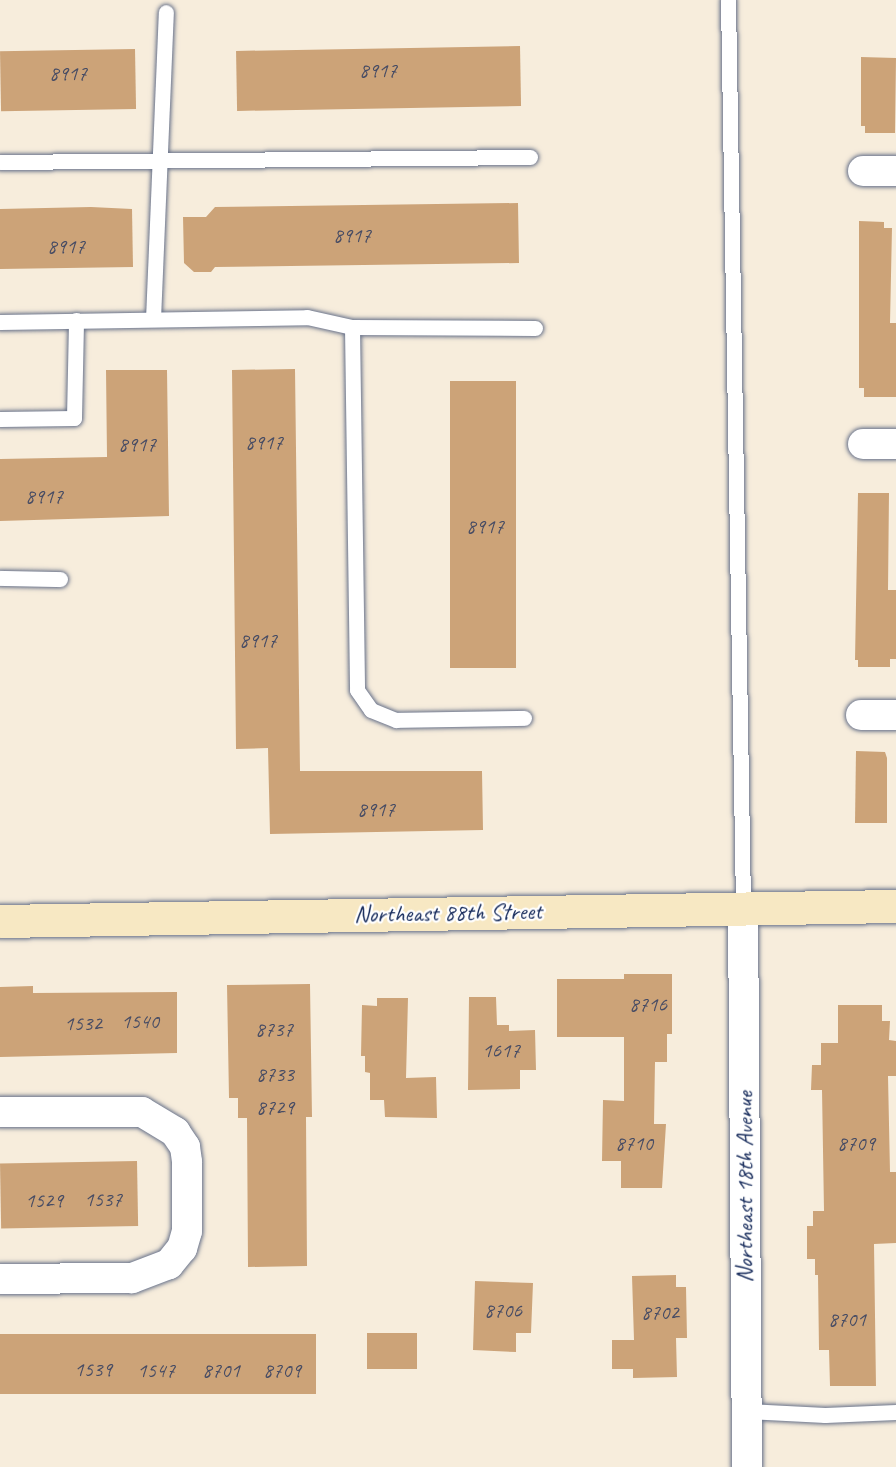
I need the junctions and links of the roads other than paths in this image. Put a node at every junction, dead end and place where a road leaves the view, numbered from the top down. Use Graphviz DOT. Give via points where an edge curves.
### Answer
graph roads {
  1 [pos="728,0"];
  2 [pos="166,12"];
  3 [pos="530,157"];
  4 [pos="159,161"];
  5 [pos="0,162"];
  6 [pos="863,171"];
  7 [pos="896,171"];
  8 [pos="153,319"];
  9 [pos="76,320"];
  10 [pos="0,322"];
  11 [pos="352,327"];
  12 [pos="536,328"];
  13 [pos="0,419"];
  14 [pos="863,444"];
  15 [pos="896,444"];
  16 [pos="0,578"];
  17 [pos="60,579"];
  18 [pos="861,715"];
  19 [pos="896,715"];
  20 [pos="524,718"];
  21 [pos="896,906"];
  22 [pos="743,907"];
  23 [pos="0,921"];
  24 [pos="0,1112"];
  25 [pos="0,1279"];
  26 [pos="747,1411"];
  27 [pos="896,1412"];
  28 [pos="747,1467"];
  1 -- 22 [label="lane"];
  2 -- 4 [label="lane"];
  3 -- 4 [label="lane"];
  4 -- 5 [label="lane"];
  4 -- 8 [label="lane"];
  6 -- 7 [label="street"];
  8 -- 9 [label="lane"];
  8 -- 11 [label="lane" via="307,317"];
  9 -- 10 [label="lane"];
  9 -- 13 [label="lane" via="74,418"];
  11 -- 12 [label="lane"];
  11 -- 20 [label="lane" via="357,690 371,710 396,720"];
  14 -- 15 [label="street"];
  16 -- 17 [label="lane"];
  18 -- 19 [label="street"];
  21 -- 22 [label="street, Northeast 88th Street"];
  22 -- 23 [label="street, Northeast 88th Street"];
  22 -- 26 [label="street, Northeast 18th Avenue"];
  24 -- 25 [label="street" via="142,1112 164,1122 185,1147 188,1162 187,1231 182,1248 169,1264 132,1278"];
  26 -- 27 [label="lane" via="825,1415"];
  26 -- 28 [label="street, Northeast 18th Avenue"];
}
